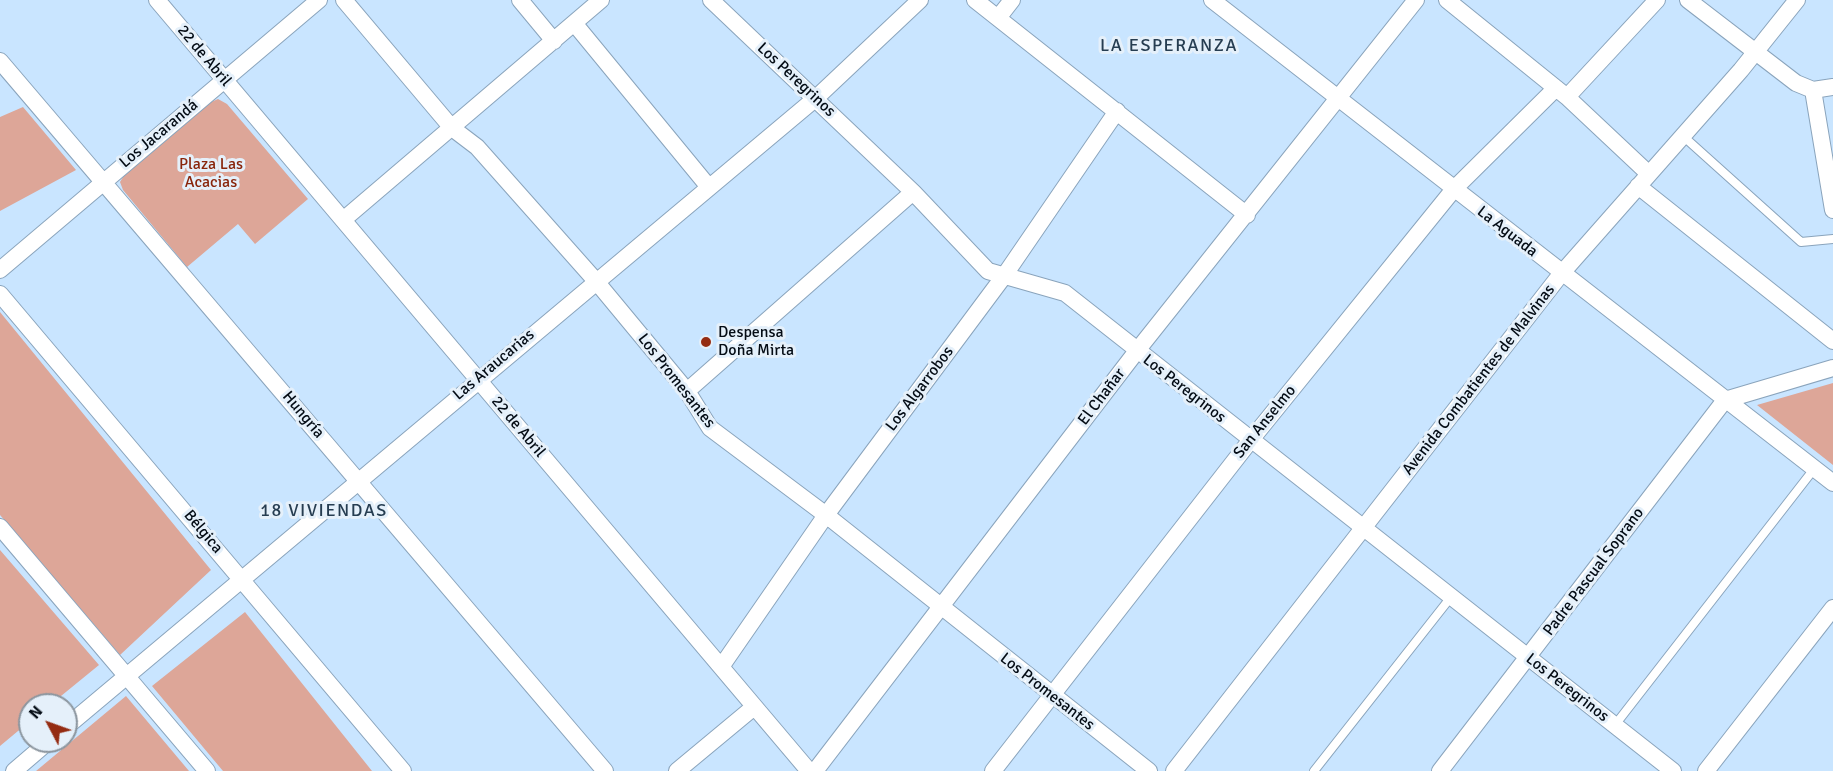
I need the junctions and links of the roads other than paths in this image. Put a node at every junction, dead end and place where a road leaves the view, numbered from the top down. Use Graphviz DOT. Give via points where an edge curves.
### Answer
graph roads {
  1 [pos="157,0"];
  2 [pos="319,0"];
  3 [pos="344,0"];
  4 [pos="520,0"];
  5 [pos="601,0"];
  6 [pos="711,0"];
  7 [pos="920,0"];
  8 [pos="975,0"];
  9 [pos="1012,0"];
  10 [pos="1212,0"];
  11 [pos="1416,0"];
  12 [pos="1447,0"];
  13 [pos="1657,0"];
  14 [pos="1689,0"];
  15 [pos="1797,0"];
  16 [pos="998,18"];
  17 [pos="574,23"];
  18 [pos="554,41"];
  19 [pos="1753,51"];
  20 [pos="0,61"];
  21 [pos="224,79"];
  22 [pos="1833,87"];
  23 [pos="1813,90"];
  24 [pos="1561,93"];
  25 [pos="816,98"];
  26 [pos="1337,99"];
  27 [pos="1117,111"];
  28 [pos="452,128"];
  29 [pos="1683,136"];
  30 [pos="1644,180"];
  31 [pos="104,181"];
  32 [pos="708,186"];
  33 [pos="1454,189"];
  34 [pos="913,192"];
  35 [pos="1833,210"];
  36 [pos="1247,215"];
  37 [pos="343,220"];
  38 [pos="1833,239"];
  39 [pos="0,270"];
  40 [pos="1561,274"];
  41 [pos="1004,276"];
  42 [pos="595,280"];
  43 [pos="0,294"];
  44 [pos="1833,341"];
  45 [pos="1137,352"];
  46 [pos="1833,368"];
  47 [pos="477,379"];
  48 [pos="687,391"];
  49 [pos="1725,400"];
  50 [pos="1250,441"];
  51 [pos="1814,469"];
  52 [pos="358,480"];
  53 [pos="1833,483"];
  54 [pos="826,515"];
  55 [pos="0,527"];
  56 [pos="1364,528"];
  57 [pos="242,578"];
  58 [pos="1451,597"];
  59 [pos="940,608"];
  60 [pos="1833,608"];
  61 [pos="1528,657"];
  62 [pos="721,667"];
  63 [pos="126,676"];
  64 [pos="1051,695"];
  65 [pos="754,706"];
  66 [pos="78,717"];
  67 [pos="1615,725"];
  68 [pos="35,753"];
  69 [pos="14,771"];
  70 [pos="207,771"];
  71 [pos="403,771"];
  72 [pos="604,771"];
  73 [pos="677,771"];
  74 [pos="809,771"];
  75 [pos="815,771"];
  76 [pos="993,771"];
  77 [pos="1149,771"];
  78 [pos="1174,771"];
  79 [pos="1314,771"];
  80 [pos="1440,771"];
  81 [pos="1673,771"];
  82 [pos="1706,771"];
  1 -- 21 [label="street, 22 de Abril"];
  2 -- 21 [label="street, Los Jacarandá"];
  3 -- 28 [label="street, Los Promesantes"];
  4 -- 18 [label="street"];
  5 -- 17 [label="street"];
  6 -- 25 [label="street, Los Peregrinos"];
  7 -- 25 [label="street, Las Araucarias"];
  8 -- 16 [label="street"];
  9 -- 16 [label="street"];
  10 -- 26 [label="street, La Aguada"];
  11 -- 26 [label="street, El Chañar"];
  12 -- 24 [label="street"];
  13 -- 24 [label="street, San Anselmo"];
  14 -- 19 [label="street"];
  15 -- 19 [label="street, Avenida Combatientes de Malvinas"];
  16 -- 27 [label="street"];
  17 -- 18 [label="street"];
  17 -- 32 [label="street"];
  18 -- 28 [label="street"];
  19 -- 23 [label="street" via="1796,83"];
  19 -- 29 [label="street, Avenida Combatientes de Malvinas"];
  20 -- 31 [label="street, Hungría"];
  21 -- 31 [label="street, Los Jacarandá"];
  21 -- 37 [label="street, 22 de Abril"];
  22 -- 23 [label="street"];
  23 -- 35 [label="street"];
  24 -- 30 [label="street"];
  24 -- 33 [label="street, San Anselmo"];
  25 -- 32 [label="street, Las Araucarias"];
  25 -- 34 [label="street, Los Peregrinos"];
  26 -- 33 [label="street, La Aguada"];
  26 -- 36 [label="street, El Chañar"];
  27 -- 36 [label="street"];
  27 -- 41 [label="street, Los Algarrobos"];
  28 -- 37 [label="street"];
  28 -- 42 [label="street, Los Promesantes" via="477,147"];
  29 -- 30 [label="street, Avenida Combatientes de Malvinas"];
  29 -- 38 [label="lane" via="1801,242"];
  30 -- 40 [label="street, Avenida Combatientes de Malvinas"];
  30 -- 44 [label="street"];
  31 -- 39 [label="street, Los Jacarandá"];
  31 -- 52 [label="street, Hungría"];
  32 -- 42 [label="street, Las Araucarias"];
  33 -- 40 [label="street, La Aguada"];
  33 -- 50 [label="street, San Anselmo"];
  34 -- 41 [label="street, Los Peregrinos" via="988,271"];
  34 -- 48 [label="street"];
  36 -- 45 [label="street, El Chañar"];
  37 -- 47 [label="street, 22 de Abril"];
  40 -- 49 [label="street, La Aguada"];
  40 -- 56 [label="street, Avenida Combatientes de Malvinas"];
  41 -- 45 [label="street, Los Peregrinos" via="1065,293"];
  41 -- 54 [label="street, Los Algarrobos"];
  42 -- 47 [label="street, Las Araucarias"];
  42 -- 48 [label="street, Los Promesantes"];
  43 -- 57 [label="street, Bélgica"];
  45 -- 50 [label="street, Los Peregrinos"];
  45 -- 59 [label="street, El Chañar"];
  46 -- 49 [label="street"];
  47 -- 52 [label="street, Las Araucarias"];
  47 -- 62 [label="street, 22 de Abril"];
  48 -- 54 [label="street, Los Promesantes" via="710,428"];
  49 -- 51 [label="street, La Aguada"];
  49 -- 61 [label="street, Padre Pascual Soprano"];
  50 -- 56 [label="street, Los Peregrinos"];
  50 -- 64 [label="street, San Anselmo"];
  51 -- 53 [label="street, La Aguada"];
  51 -- 67 [label="lane"];
  52 -- 57 [label="street, Las Araucarias"];
  52 -- 72 [label="street, Hungría"];
  54 -- 59 [label="street, Los Promesantes"];
  54 -- 62 [label="street, Los Algarrobos"];
  55 -- 63 [label="street"];
  56 -- 58 [label="street, Los Peregrinos"];
  56 -- 78 [label="street, Avenida Combatientes de Malvinas"];
  57 -- 63 [label="street, Las Araucarias"];
  57 -- 71 [label="street, Bélgica"];
  58 -- 61 [label="street, Los Peregrinos"];
  58 -- 79 [label="lane"];
  59 -- 64 [label="street, Los Promesantes"];
  59 -- 75 [label="street, El Chañar"];
  60 -- 82 [label="street"];
  61 -- 67 [label="street, Los Peregrinos"];
  61 -- 80 [label="street, Padre Pascual Soprano"];
  62 -- 65 [label="street, 22 de Abril"];
  63 -- 66 [label="street, Las Araucarias"];
  63 -- 70 [label="street"];
  64 -- 76 [label="street, San Anselmo"];
  64 -- 77 [label="street, Los Promesantes"];
  65 -- 73 [label="street"];
  65 -- 74 [label="street, 22 de Abril"];
  67 -- 81 [label="street, Los Peregrinos"];
  68 -- 69 [label="street"];
}
